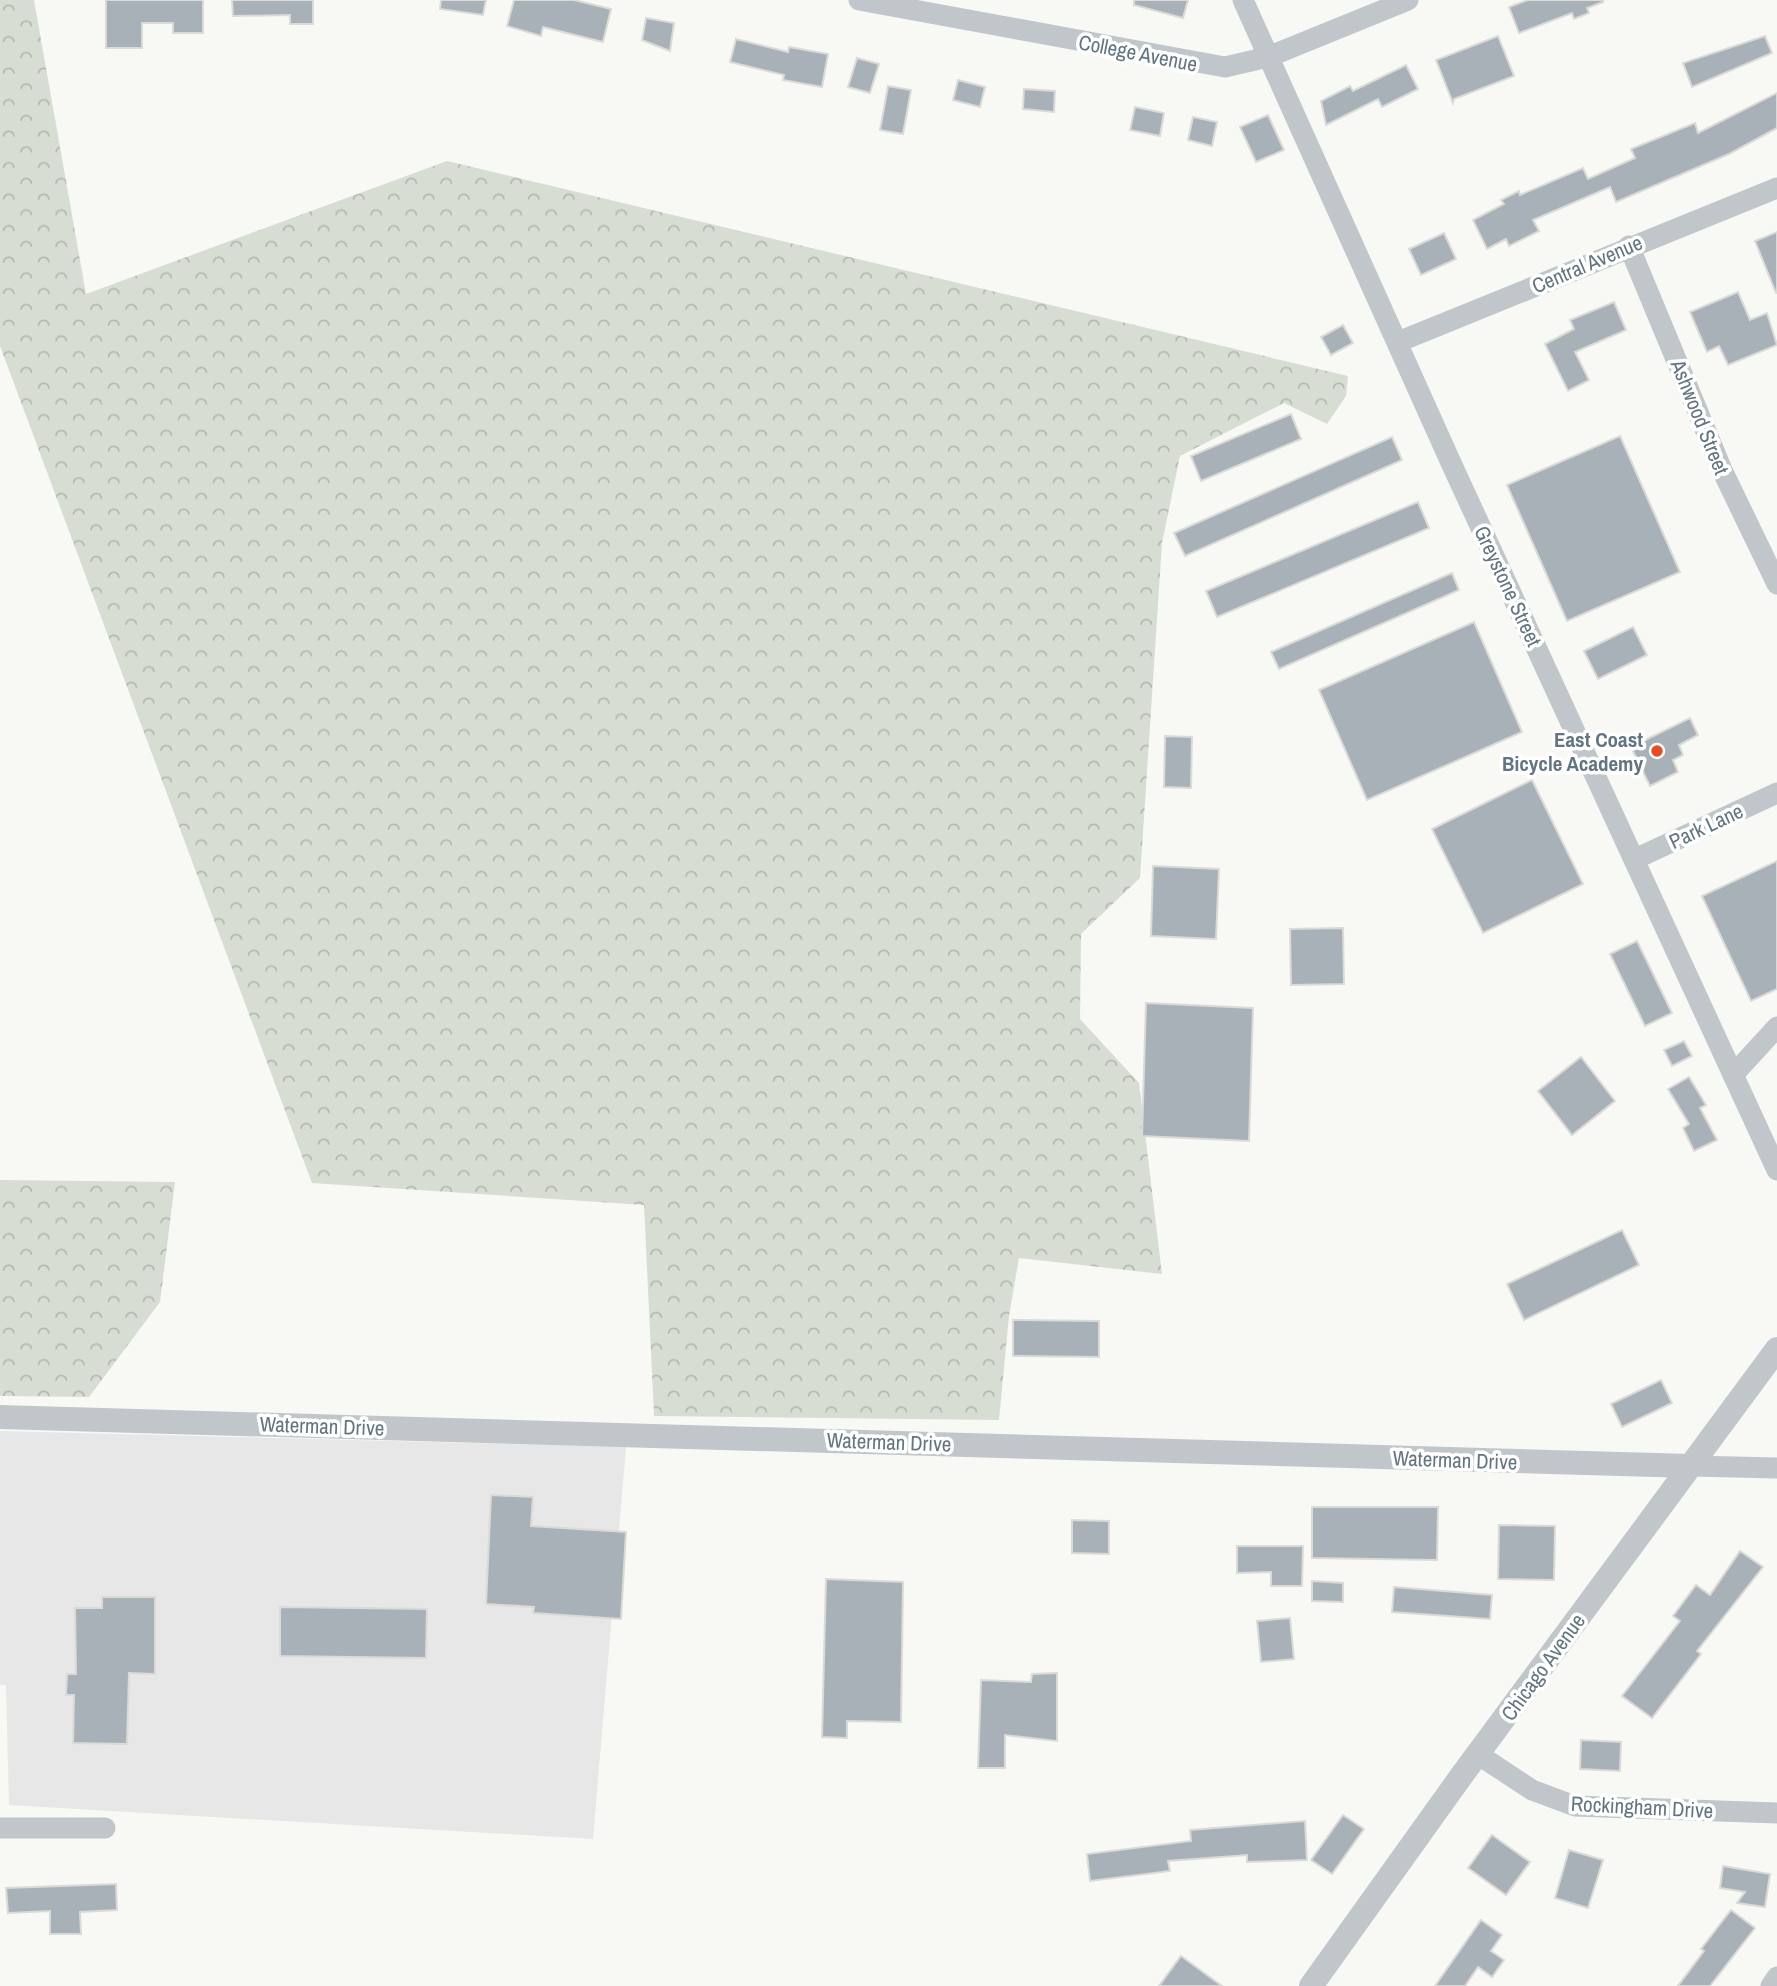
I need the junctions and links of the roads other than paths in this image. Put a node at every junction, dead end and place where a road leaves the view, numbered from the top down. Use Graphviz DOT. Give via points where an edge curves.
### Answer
graph roads {
  1 [pos="859,0"];
  2 [pos="1243,0"];
  3 [pos="1408,0"];
  4 [pos="1268,57"];
  5 [pos="1777,188"];
  6 [pos="1629,246"];
  7 [pos="1398,342"];
  8 [pos="1777,584"];
  9 [pos="1777,793"];
  10 [pos="1635,859"];
  11 [pos="1777,1027"];
  12 [pos="1733,1075"];
  13 [pos="1777,1170"];
  14 [pos="1777,1349"];
  15 [pos="0,1417"];
  16 [pos="1691,1466"];
  17 [pos="1777,1468"];
  18 [pos="1479,1755"];
  19 [pos="1777,1813"];
  20 [pos="0,1828"];
  21 [pos="105,1828"];
  22 [pos="1777,1978"];
  23 [pos="1311,1986"];
  24 [pos="1771,1986"];
  1 -- 4 [label="street, College Avenue" via="1209,66 1232,67"];
  2 -- 4 [label="street, Greystone Street"];
  3 -- 4 [label="street, College Avenue"];
  4 -- 7 [label="street, Greystone Street"];
  5 -- 6 [label="street, Central Avenue"];
  6 -- 7 [label="street, Central Avenue"];
  6 -- 8 [label="street, Ashwood Street" via="1722,470"];
  7 -- 10 [label="street, Greystone Street"];
  9 -- 10 [label="street, Park Lane"];
  10 -- 12 [label="street, Greystone Street"];
  11 -- 12 [label="street"];
  12 -- 13 [label="street, Greystone Street"];
  14 -- 16 [label="street, Chicago Avenue"];
  15 -- 16 [label="street, Waterman Drive"];
  16 -- 17 [label="street, Waterman Drive"];
  16 -- 18 [label="street, Chicago Avenue"];
  18 -- 19 [label="street, Rockingham Drive" via="1532,1790 1575,1806"];
  18 -- 23 [label="street, Chicago Avenue"];
  20 -- 21 [label="street"];
  22 -- 24 [label="street"];
}
